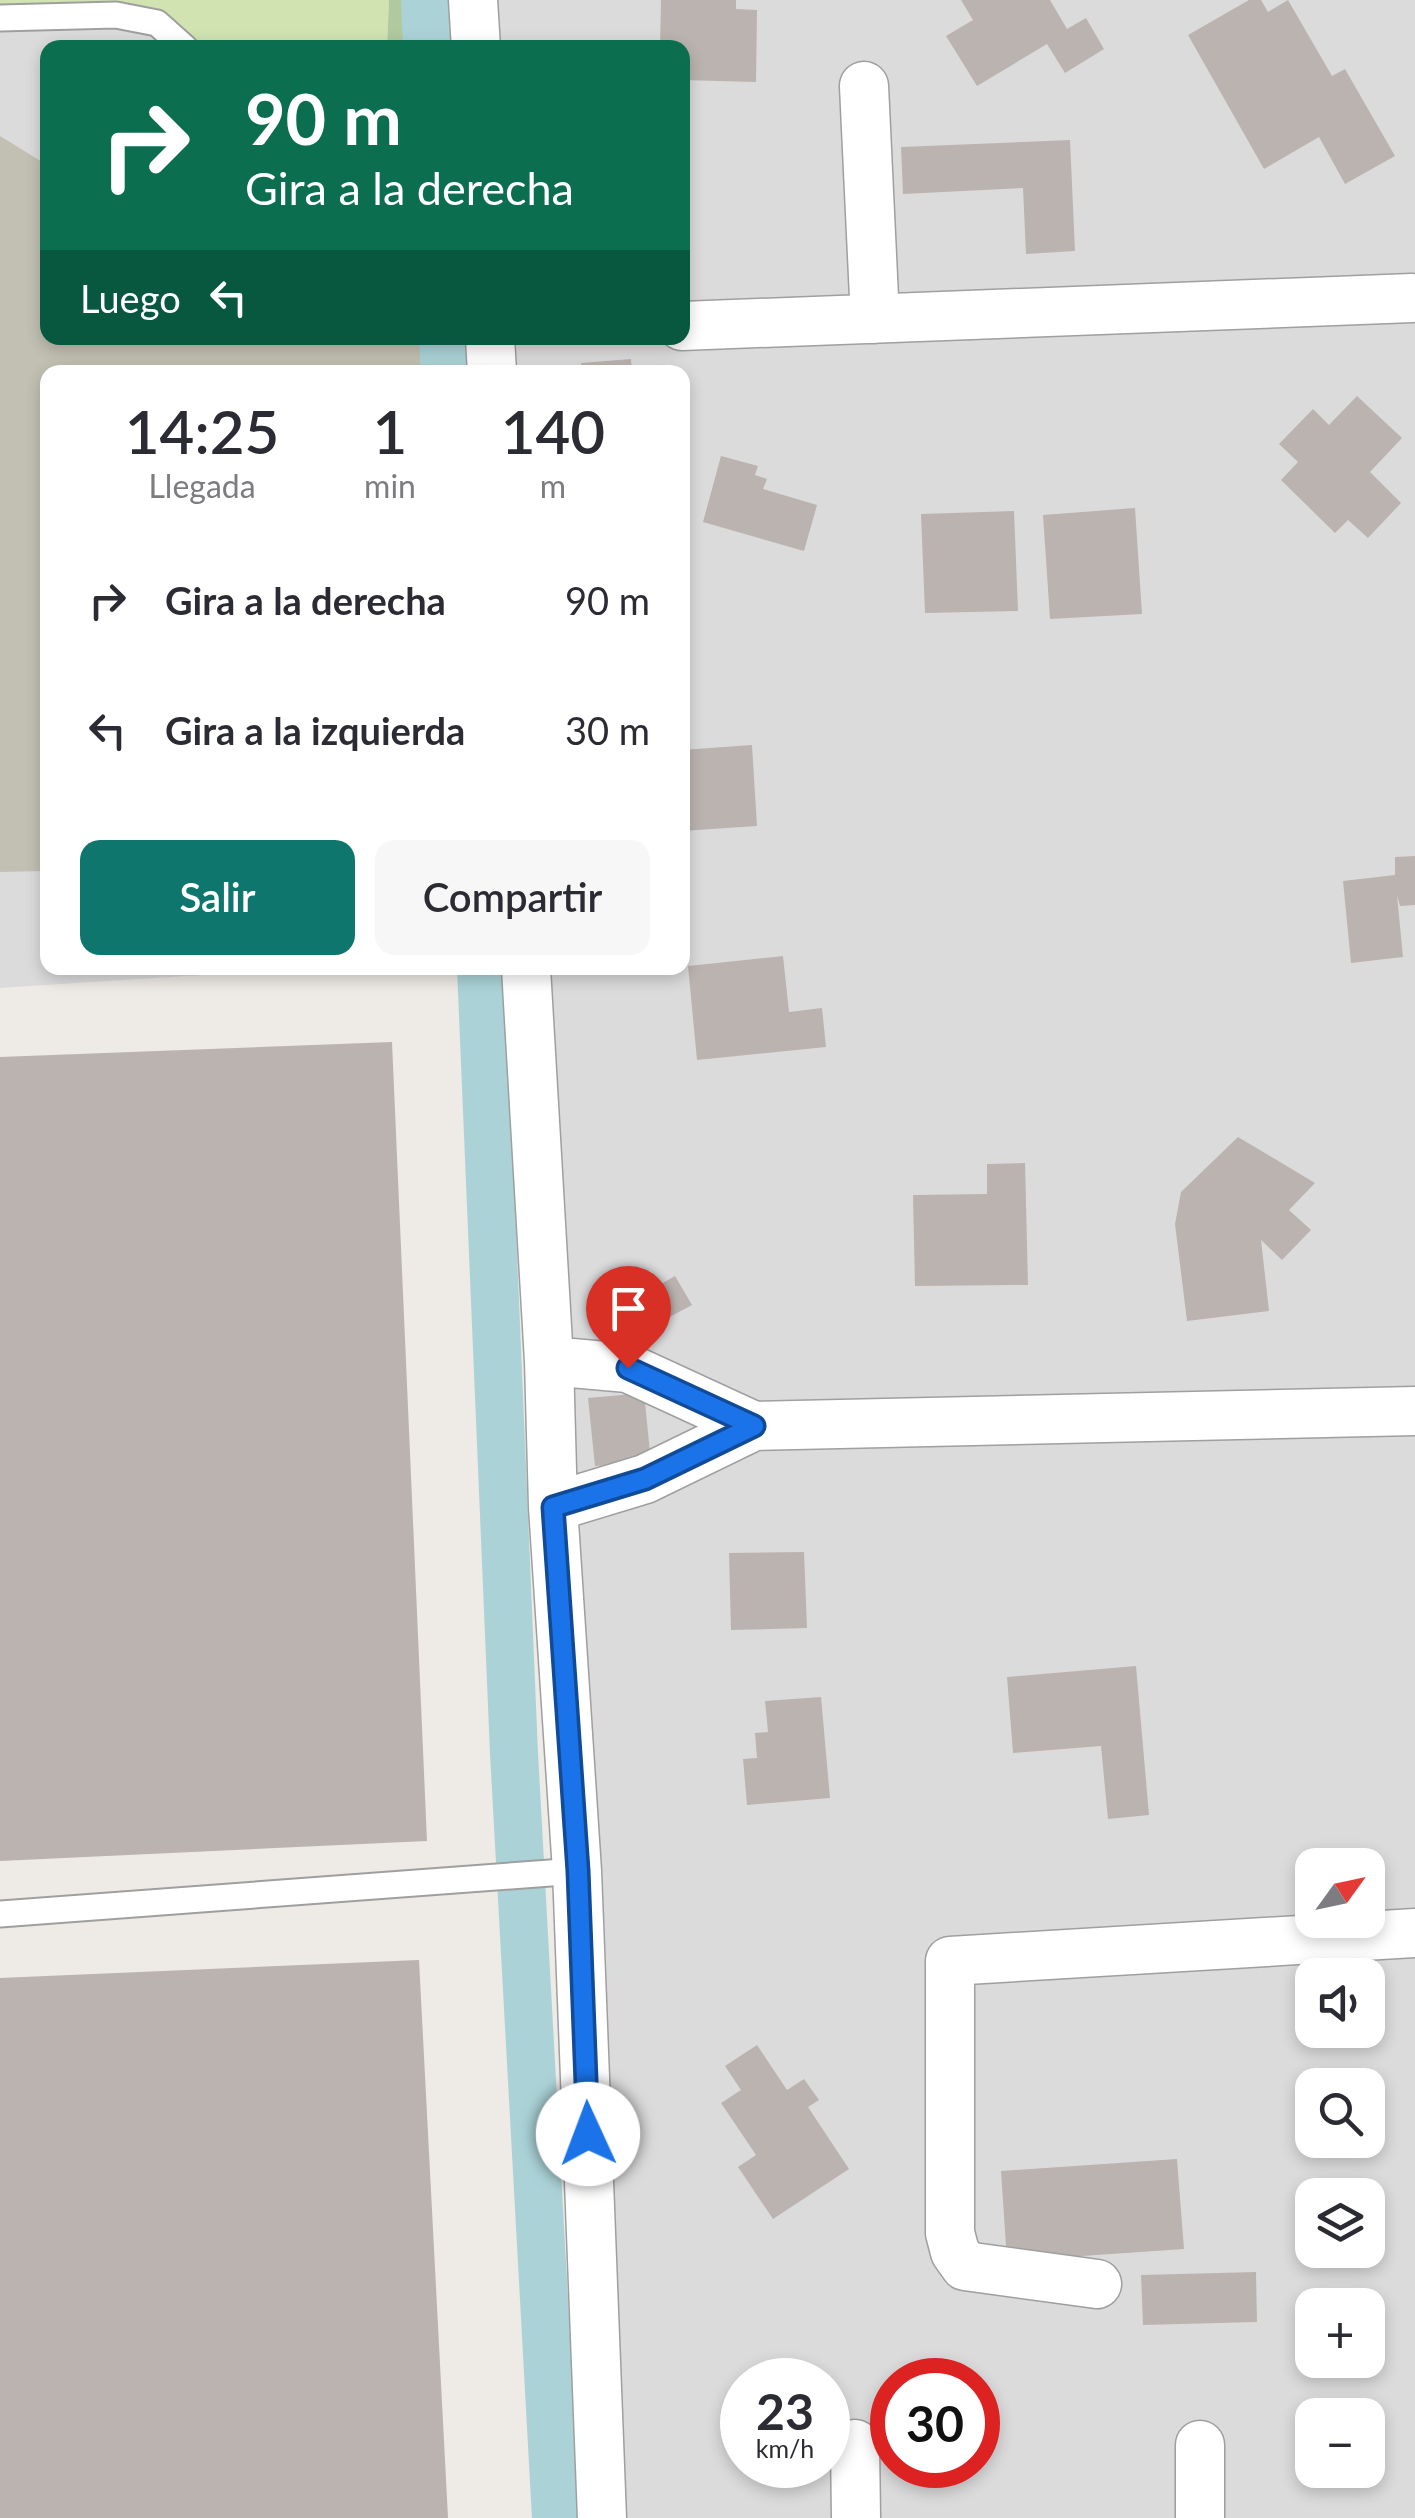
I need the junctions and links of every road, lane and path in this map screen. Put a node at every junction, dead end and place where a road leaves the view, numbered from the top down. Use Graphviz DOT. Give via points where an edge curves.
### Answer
graph roads {
  1 [pos="474,0"];
  2 [pos="0,18"];
  3 [pos="176,40"];
  4 [pos="476,40"];
  5 [pos="864,86"];
  6 [pos="1412,298"];
  7 [pos="875,319"];
  8 [pos="690,326"];
  9 [pos="526,975"];
  10 [pos="549,1361"];
  11 [pos="1415,1412"];
  12 [pos="754,1426"];
  13 [pos="553,1507"];
  14 [pos="578,1871"];
  15 [pos="0,1914"];
  16 [pos="1415,1933"];
  17 [pos="1096,2284"];
  18 [pos="854,2444"];
  19 [pos="1200,2444"];
  20 [pos="602,2518"];
  21 [pos="856,2518"];
  22 [pos="1200,2518"];
  1 -- 4 [label="street"];
  2 -- 3 [label="lane" via="116,15 156,23"];
  5 -- 7 [label="street"];
  6 -- 7 [label="street"];
  7 -- 8 [label="street"];
  9 -- 10 [label="street"];
  10 -- 12 [label="street" via="628,1368"];
  10 -- 13 [label="street"];
  11 -- 12 [label="street"];
  12 -- 13 [label="street" via="645,1479"];
  13 -- 14 [label="street"];
  14 -- 15 [label="lane"];
  14 -- 20 [label="street"];
  16 -- 17 [label="street" via="950,1961 955,2252 965,2266"];
  18 -- 21 [label="street"];
  19 -- 22 [label="street"];
}
